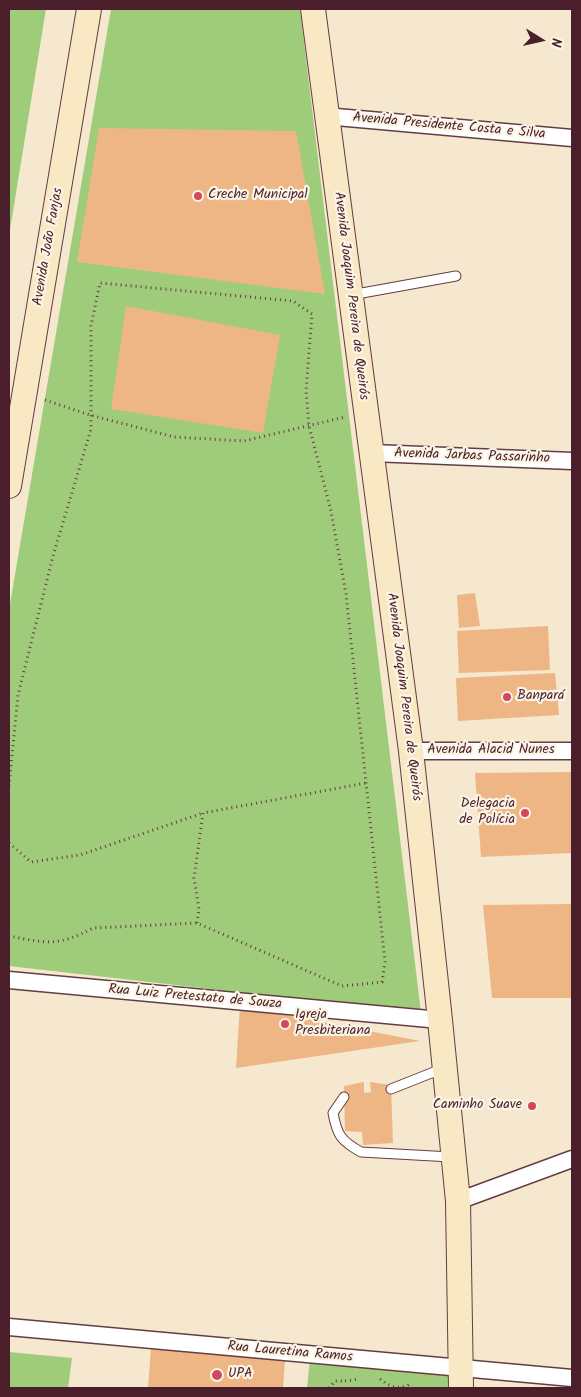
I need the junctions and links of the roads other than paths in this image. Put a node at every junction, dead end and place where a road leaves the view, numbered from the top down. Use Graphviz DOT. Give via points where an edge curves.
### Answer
graph roads {
  1 [pos="89,9"];
  2 [pos="313,9"];
  3 [pos="325,116"];
  4 [pos="572,138"];
  5 [pos="456,276"];
  6 [pos="351,295"];
  7 [pos="372,453"];
  8 [pos="572,461"];
  9 [pos="9,486"];
  10 [pos="411,751"];
  11 [pos="572,751"];
  12 [pos="9,980"];
  13 [pos="440,1020"];
  14 [pos="445,1068"];
  15 [pos="391,1089"];
  16 [pos="344,1097"];
  17 [pos="454,1157"];
  18 [pos="572,1159"];
  19 [pos="458,1201"];
  20 [pos="9,1327"];
  21 [pos="461,1377"];
  22 [pos="572,1378"];
  1 -- 9 [label="main road, Avenida João Fanjas"];
  2 -- 3 [label="main road, Avenida Joaquim Pereira de Queirós"];
  3 -- 4 [label="street, Avenida Presidente Costa e Silva"];
  3 -- 6 [label="main road, Avenida Joaquim Pereira de Queirós"];
  5 -- 6 [label="lane"];
  6 -- 7 [label="main road, Avenida Joaquim Pereira de Queirós"];
  7 -- 8 [label="street, Avenida Jarbas Passarinho"];
  7 -- 10 [label="main road, Avenida Joaquim Pereira de Queirós"];
  10 -- 11 [label="street, Avenida Alacid Nunes"];
  10 -- 13 [label="main road, Avenida Joaquim Pereira de Queirós"];
  12 -- 13 [label="street, Rua Luiz Pretestato de Souza"];
  13 -- 14 [label="main road, Avenida Joaquim Pereira de Queirós"];
  14 -- 15 [label="lane"];
  14 -- 17 [label="main road, Avenida Joaquim Pereira de Queirós"];
  16 -- 17 [label="lane" via="333,1113 336,1132 361,1152"];
  17 -- 19 [label="main road, Avenida Joaquim Pereira de Queirós"];
  18 -- 19 [label="street"];
  19 -- 21 [label="main road, Avenida Joaquim Pereira de Queirós"];
  20 -- 21 [label="street, Rua Lauretina Ramos" via="357,1359"];
  21 -- 22 [label="street, Rua Lauretina Ramos"];
}
